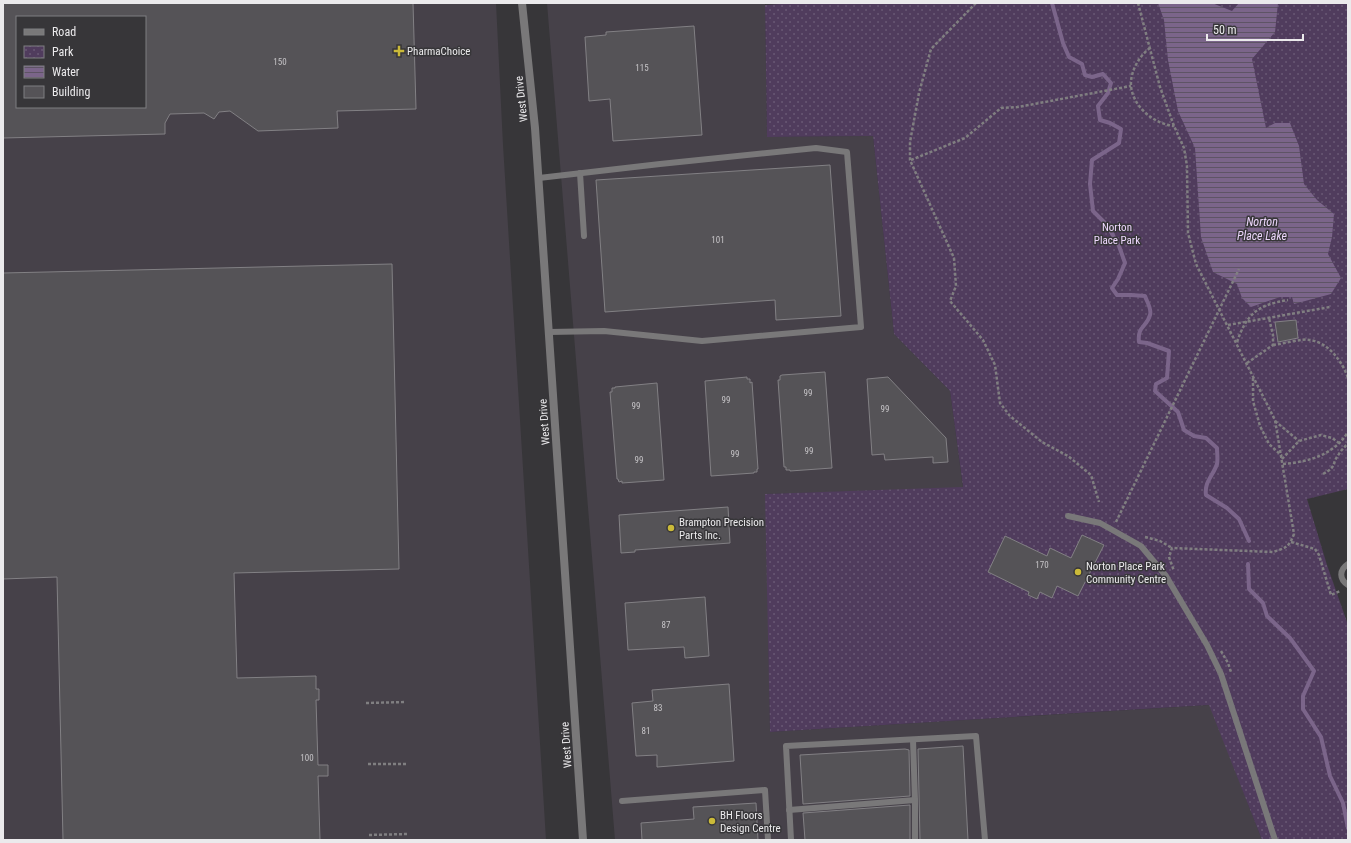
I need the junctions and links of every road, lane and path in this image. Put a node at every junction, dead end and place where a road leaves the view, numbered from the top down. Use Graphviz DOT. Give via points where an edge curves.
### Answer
graph roads {
  1 [pos="522,3"];
  2 [pos="976,3"];
  3 [pos="1138,3"];
  4 [pos="1150,48"];
  5 [pos="1131,86"];
  6 [pos="1174,126"];
  7 [pos="910,160"];
  8 [pos="580,173"];
  9 [pos="539,178"];
  10 [pos="584,236"];
  11 [pos="1239,269"];
  12 [pos="1288,300"];
  13 [pos="1330,307"];
  14 [pos="1219,308"];
  15 [pos="1269,317"];
  16 [pos="1248,321"];
  17 [pos="1228,325"];
  18 [pos="549,332"];
  19 [pos="1237,343"];
  20 [pos="1273,345"];
  21 [pos="1247,363"];
  22 [pos="1346,368"];
  23 [pos="1253,376"];
  24 [pos="1348,378"];
  25 [pos="1275,420"];
  26 [pos="1348,432"];
  27 [pos="1299,441"];
  28 [pos="1339,443"];
  29 [pos="1348,443"];
  30 [pos="1282,458"];
  31 [pos="1283,464"];
  32 [pos="1323,474"];
  33 [pos="1099,502"];
  34 [pos="1119,515"];
  35 [pos="1068,516"];
  36 [pos="1116,522"];
  37 [pos="1122,525"];
  38 [pos="1140,534"];
  39 [pos="1291,542"];
  40 [pos="1172,548"];
  41 [pos="1348,564"];
  42 [pos="1175,572"];
  43 [pos="1348,585"];
  44 [pos="406,702"];
  45 [pos="366,703"];
  46 [pos="913,740"];
  47 [pos="368,764"];
  48 [pos="407,764"];
  49 [pos="915,800"];
  50 [pos="622,801"];
  51 [pos="790,810"];
  52 [pos="408,834"];
  53 [pos="370,835"];
  54 [pos="583,840"];
  55 [pos="768,840"];
  56 [pos="791,840"];
  57 [pos="915,840"];
  58 [pos="985,840"];
  59 [pos="1275,840"];
  1 -- 9 [label="street, West Drive"];
  2 -- 7 [label="path" via="931,49 919,93 910,142"];
  3 -- 4 [label="path"];
  4 -- 5 [label="path" via="1138,60"];
  4 -- 6 [label="path"];
  5 -- 6 [label="path" via="1134,98 1142,110 1153,120"];
  5 -- 7 [label="path" via="1001,108 965,138"];
  6 -- 14 [label="path" via="1184,148 1187,166 1188,233 1196,264"];
  7 -- 33 [label="path" via="954,258 956,286 950,301 983,340 995,365 1000,403 1010,416 1042,442 1068,456 1091,475"];
  8 -- 9 [label="lane"];
  8 -- 10 [label="lane"];
  8 -- 18 [label="lane" via="816,148 847,152 861,327 702,341 604,331"];
  9 -- 18 [label="street, West Drive"];
  11 -- 14 [label="path"];
  12 -- 16 [label="path" via="1256,310"];
  13 -- 15 [label="path"];
  14 -- 17 [label="path"];
  14 -- 34 [label="path"];
  15 -- 16 [label="path"];
  15 -- 20 [label="path"];
  16 -- 17 [label="path"];
  16 -- 19 [label="path"];
  17 -- 19 [label="path"];
  18 -- 54 [label="street, West Drive"];
  19 -- 21 [label="path"];
  20 -- 21 [label="path"];
  20 -- 22 [label="path" via="1309,339 1324,345"];
  21 -- 23 [label="path"];
  22 -- 24 [label="path"];
  23 -- 25 [label="path"];
  23 -- 30 [label="path" via="1253,401 1260,426 1269,444"];
  25 -- 27 [label="path"];
  25 -- 30 [label="path"];
  26 -- 28 [label="path"];
  27 -- 28 [label="path" via="1321,435"];
  27 -- 30 [label="path"];
  28 -- 31 [label="path" via="1323,455"];
  29 -- 32 [label="path" via="1338,455 1331,470"];
  30 -- 31 [label="path"];
  31 -- 39 [label="path" via="1294,534"];
  35 -- 59 [label="lane" via="1100,523 1141,546 1166,576 1221,674"];
  36 -- 37 [label="path"];
  38 -- 40 [label="path"];
  39 -- 40 [label="path" via="1285,548 1273,552"];
  39 -- 43 [label="path" via="1315,549 1331,595"];
  40 -- 42 [label="path" via="1169,557"];
  41 -- 43 [label="lane" via="1342,569 1341,574"];
  44 -- 45 [label="path"];
  46 -- 49 [label="lane"];
  46 -- 51 [label="lane" via="786,746"];
  46 -- 58 [label="lane" via="976,736"];
  47 -- 48 [label="path"];
  49 -- 51 [label="lane"];
  49 -- 57 [label="lane"];
  50 -- 55 [label="lane" via="765,790"];
  51 -- 56 [label="lane"];
  52 -- 53 [label="path"];
}
